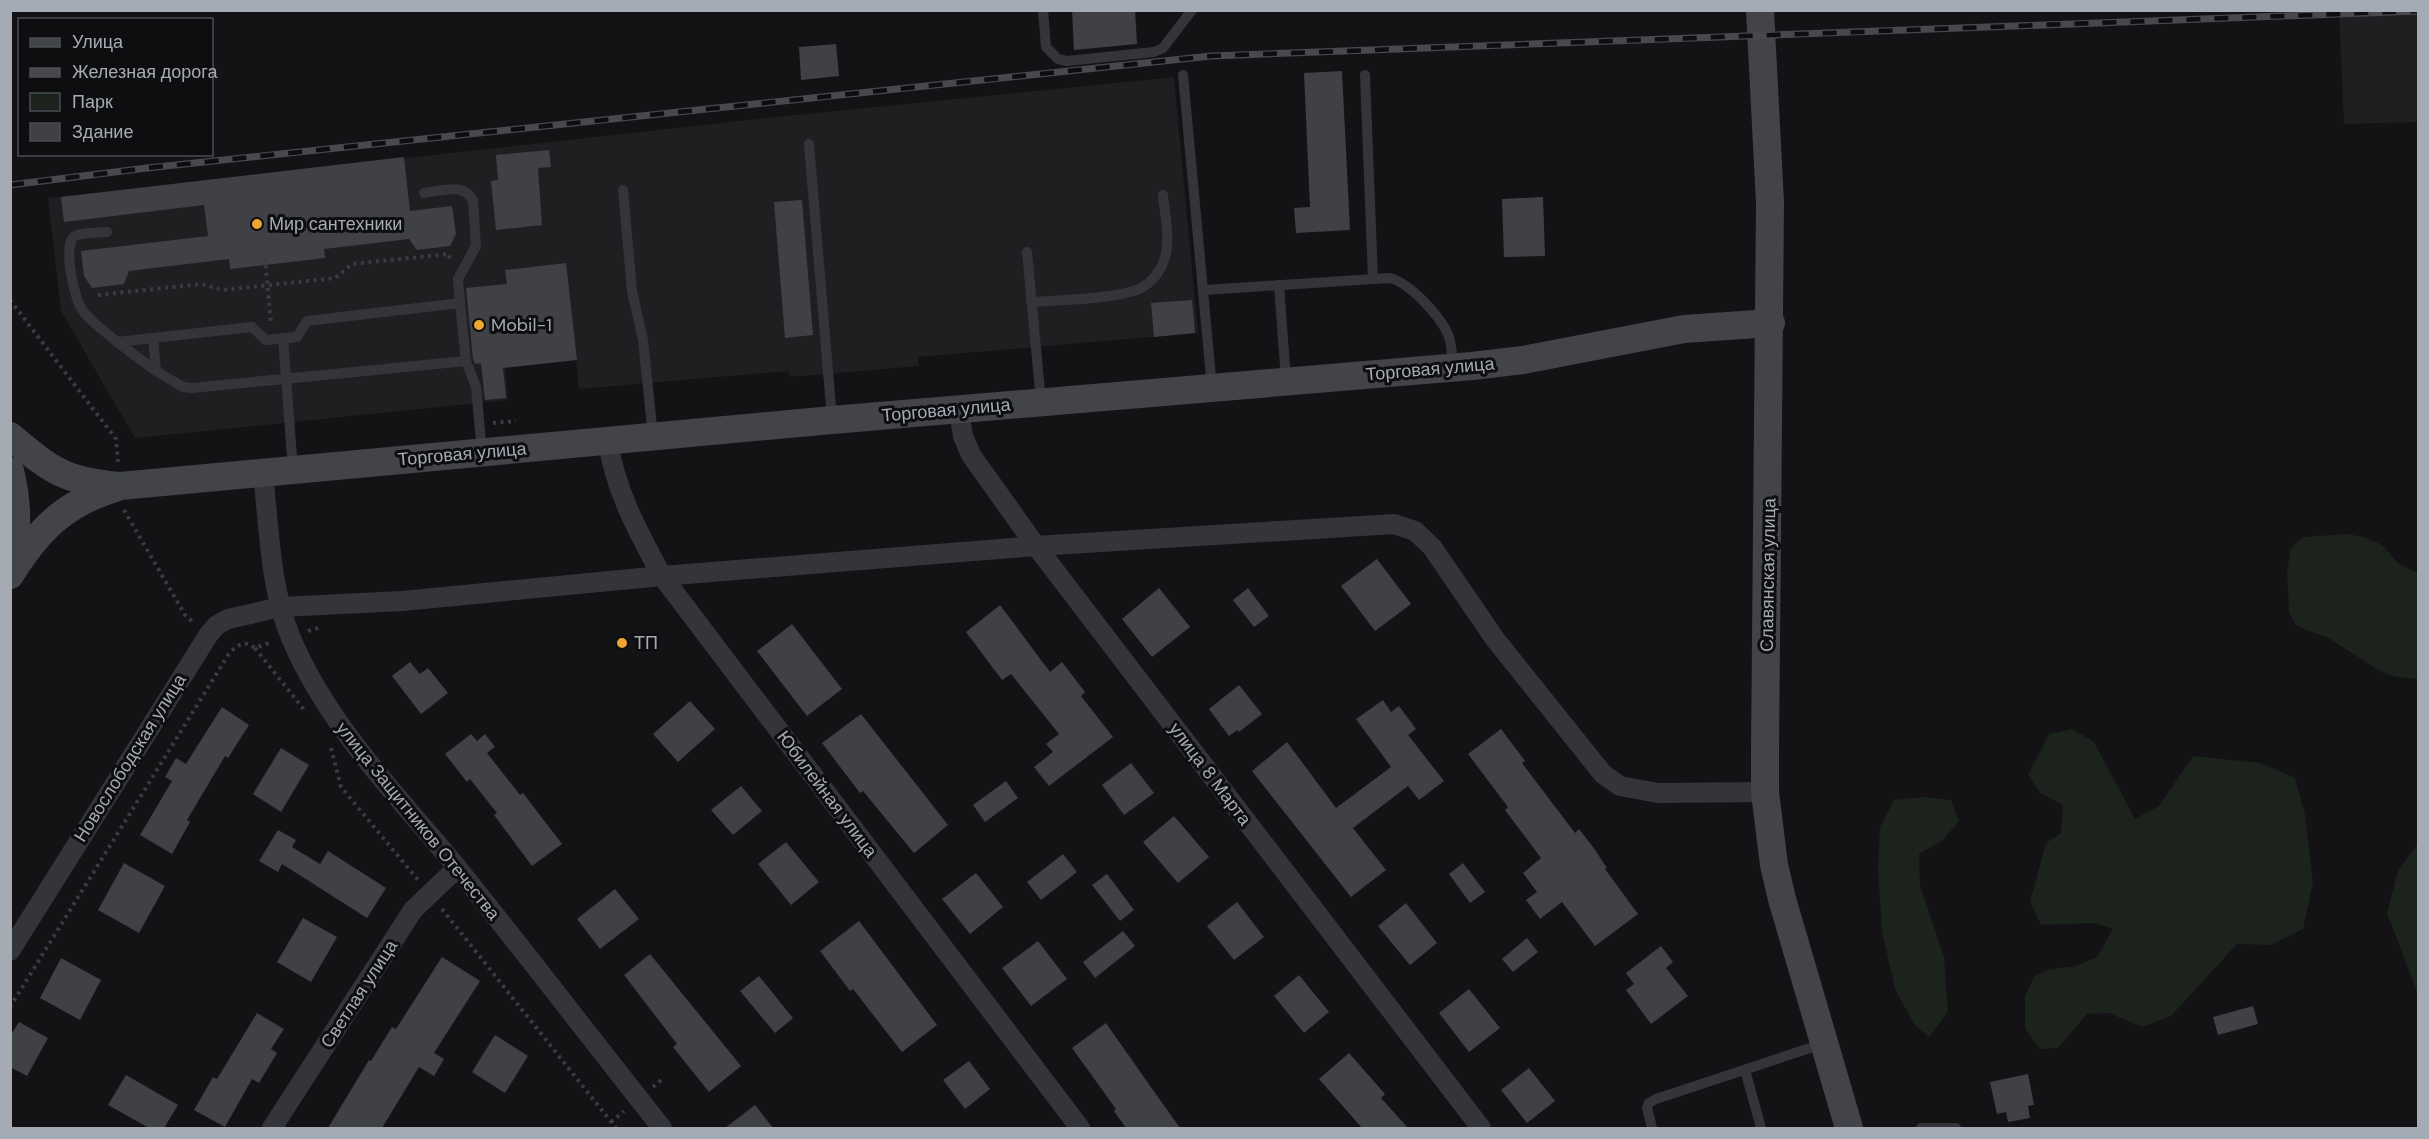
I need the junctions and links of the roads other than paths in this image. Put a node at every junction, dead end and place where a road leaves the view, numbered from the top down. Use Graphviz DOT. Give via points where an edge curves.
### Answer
graph roads {
  1 [pos="1043,10"];
  2 [pos="1192,10"];
  3 [pos="1760,10"];
  4 [pos="1183,75"];
  5 [pos="1365,75"];
  6 [pos="809,144"];
  7 [pos="623,190"];
  8 [pos="424,193"];
  9 [pos="1163,195"];
  10 [pos="107,232"];
  11 [pos="1027,252"];
  12 [pos="1373,279"];
  13 [pos="1279,285"];
  14 [pos="1204,290"];
  15 [pos="1031,302"];
  16 [pos="460,303"];
  17 [pos="1771,323"];
  18 [pos="153,338"];
  19 [pos="283,338"];
  20 [pos="117,342"];
  21 [pos="466,361"];
  22 [pos="1453,368"];
  23 [pos="156,371"];
  24 [pos="286,379"];
  25 [pos="1286,382"];
  26 [pos="1212,388"];
  27 [pos="1041,402"];
  28 [pos="959,410"];
  29 [pos="832,420"];
  30 [pos="10,436"];
  31 [pos="653,436"];
  32 [pos="608,441"];
  33 [pos="482,453"];
  34 [pos="293,470"];
  35 [pos="10,471"];
  36 [pos="263,473"];
  37 [pos="120,486"];
  38 [pos="1036,546"];
  39 [pos="10,565"];
  40 [pos="10,575"];
  41 [pos="662,576"];
  42 [pos="281,607"];
  43 [pos="1765,792"];
  44 [pos="457,868"];
  45 [pos="10,951"];
  46 [pos="1824,1043"];
  47 [pos="1745,1070"];
  48 [pos="272,1128"];
  49 [pos="662,1128"];
  50 [pos="1080,1128"];
  51 [pos="1482,1128"];
  52 [pos="1652,1128"];
  53 [pos="1761,1128"];
  54 [pos="1849,1128"];
  55 [pos="1921,1128"];
  56 [pos="1956,1128"];
  1 -- 2 [label="lane" via="1046,48 1058,59 1067,61 1164,48"];
  3 -- 17 [label="street, Славянская улица" via="1770,203"];
  4 -- 14 [label="lane"];
  5 -- 12 [label="lane"];
  6 -- 29 [label="lane"];
  7 -- 31 [label="lane" via="632,291 643,340"];
  8 -- 16 [label="lane" via="463,189 470,194 476,246 458,279"];
  9 -- 15 [label="lane" via="1165,260 1143,288 1128,293"];
  10 -- 20 [label="lane" via="75,236 68,250 82,311"];
  11 -- 15 [label="lane"];
  12 -- 13 [label="lane"];
  12 -- 22 [label="lane" via="1400,280 1442,324 1448,335"];
  13 -- 14 [label="lane"];
  13 -- 25 [label="lane"];
  14 -- 26 [label="lane"];
  15 -- 27 [label="lane"];
  16 -- 19 [label="lane" via="307,321 297,337"];
  16 -- 21 [label="lane"];
  17 -- 22 [label="street, Торговая улица" via="1684,329 1522,360"];
  17 -- 43 [label="street, Славянская улица"];
  18 -- 19 [label="lane" via="252,327 266,340"];
  18 -- 20 [label="lane"];
  18 -- 23 [label="lane"];
  19 -- 24 [label="lane"];
  20 -- 23 [label="lane"];
  21 -- 24 [label="lane"];
  21 -- 33 [label="lane" via="476,387"];
  22 -- 25 [label="street, Торговая улица"];
  23 -- 24 [label="lane" via="192,388"];
  24 -- 34 [label="lane"];
  25 -- 26 [label="street, Торговая улица"];
  26 -- 27 [label="street, Торговая улица"];
  27 -- 28 [label="street, Торговая улица"];
  28 -- 29 [label="street, Торговая улица"];
  28 -- 38 [label="street, улица 8 Марта" via="971,455"];
  29 -- 31 [label="street, Торговая улица"];
  30 -- 37 [label="street" via="59,474"];
  31 -- 32 [label="street, Торговая улица"];
  32 -- 33 [label="street, Торговая улица"];
  32 -- 41 [label="street, Юбилейная улица" via="620,491"];
  33 -- 34 [label="street, Торговая улица"];
  34 -- 36 [label="street, Торговая улица"];
  35 -- 39 [label="street" via="17,517"];
  36 -- 37 [label="street, Торговая улица"];
  36 -- 42 [label="street, улица Защитников Отечества"];
  37 -- 40 [label="street" via="92,495 60,514"];
  38 -- 41 [label="street, Новослободская улица"];
  38 -- 43 [label="street, Новослободская улица" via="1394,524 1415,531 1432,547 1502,648 1603,774 1620,786 1658,793"];
  38 -- 51 [label="street, улица 8 Марта"];
  41 -- 42 [label="street, Новослободская улица" via="402,601"];
  41 -- 50 [label="street, Юбилейная улица"];
  42 -- 44 [label="street, улица Защитников Отечества" via="290,637 340,725"];
  42 -- 45 [label="street, Новослободская улица" via="228,619 209,634"];
  43 -- 46 [label="street, Славянская улица" via="1782,899"];
  44 -- 48 [label="street, Светлая улица" via="413,910"];
  44 -- 49 [label="street, улица Защитников Отечества"];
  46 -- 47 [label="lane"];
  46 -- 54 [label="street, Славянская улица"];
  47 -- 52 [label="lane" via="1649,1103"];
  47 -- 53 [label="lane"];
  55 -- 56 [label="lane"];
}
